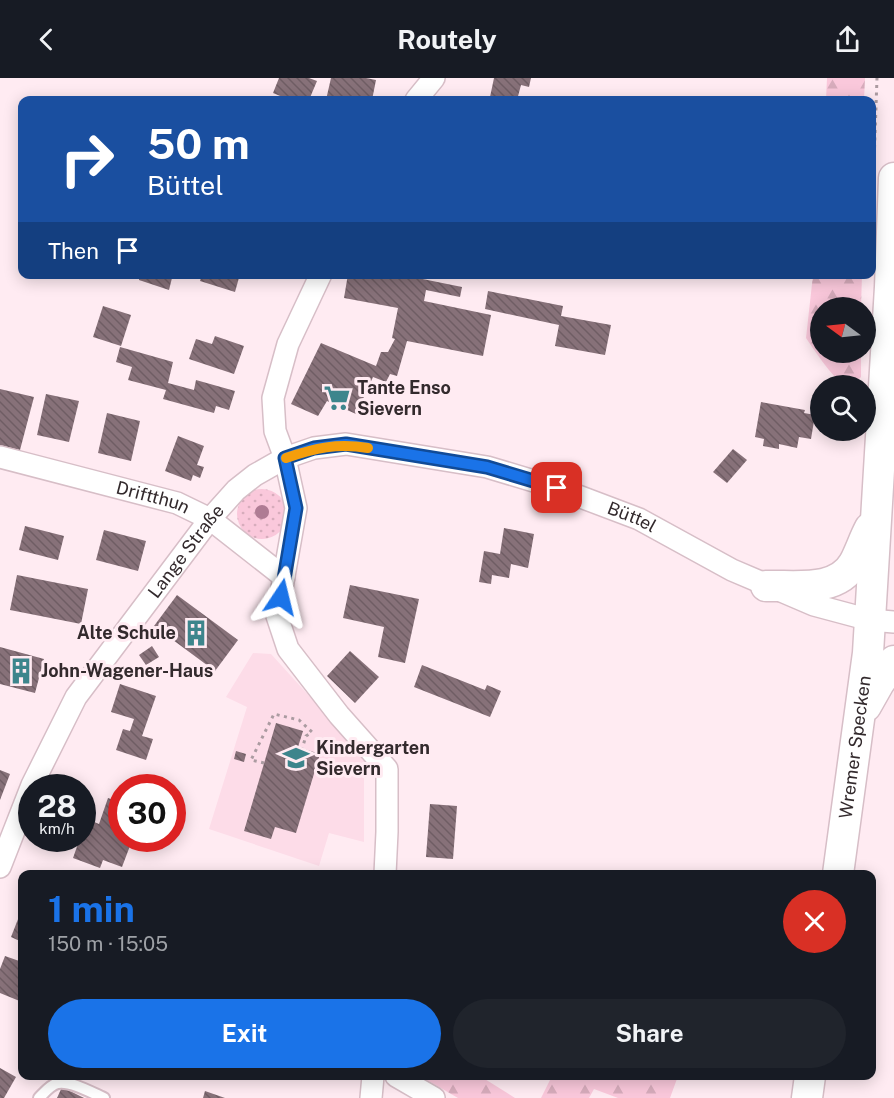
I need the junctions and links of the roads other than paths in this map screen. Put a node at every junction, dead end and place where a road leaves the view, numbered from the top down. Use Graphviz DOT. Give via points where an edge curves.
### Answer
graph roads {
  1 [pos="434,78"];
  2 [pos="419,96"];
  3 [pos="884,174"];
  4 [pos="319,279"];
  5 [pos="892,287"];
  6 [pos="889,385"];
  7 [pos="0,457"];
  8 [pos="285,458"];
  9 [pos="876,514"];
  10 [pos="210,519"];
  11 [pos="284,577"];
  12 [pos="766,586"];
  13 [pos="882,621"];
  14 [pos="894,661"];
  15 [pos="860,717"];
  16 [pos="0,867"];
  17 [pos="385,870"];
  18 [pos="839,870"];
  19 [pos="373,1080"];
  20 [pos="403,1080"];
  21 [pos="809,1080"];
  22 [pos="39,1098"];
  23 [pos="104,1098"];
  24 [pos="371,1098"];
  25 [pos="435,1098"];
  26 [pos="807,1098"];
  1 -- 2 [label="street"];
  3 -- 5 [label="street, Wremer Specken"];
  4 -- 8 [label="street" via="288,344 273,399 275,431"];
  5 -- 6 [label="street, Wremer Specken"];
  6 -- 9 [label="street, Wremer Specken"];
  7 -- 10 [label="street, Driftthun" via="177,503"];
  8 -- 10 [label="street, Lange Straße" via="236,490"];
  8 -- 11 [label="street" via="296,508"];
  8 -- 12 [label="street, Büttel" via="314,448 346,444 487,467 639,519"];
  9 -- 12 [label="street" via="853,565 840,578 825,584"];
  9 -- 13 [label="street, Wremer Specken"];
  10 -- 11 [label="street, Driftthun"];
  10 -- 16 [label="street, Lange Straße" via="76,697 32,785"];
  11 -- 17 [label="street" via="277,616 288,649 387,769"];
  12 -- 13 [label="street, Büttel" via="814,605"];
  13 -- 15 [label="street, Wremer Specken"];
  14 -- 15 [label="street"];
  15 -- 18 [label="street, Wremer Specken"];
  19 -- 24 [label="street"];
  20 -- 25 [label="street"];
  21 -- 26 [label="street"];
  22 -- 23 [label="lane" via="59,1083"];
}
